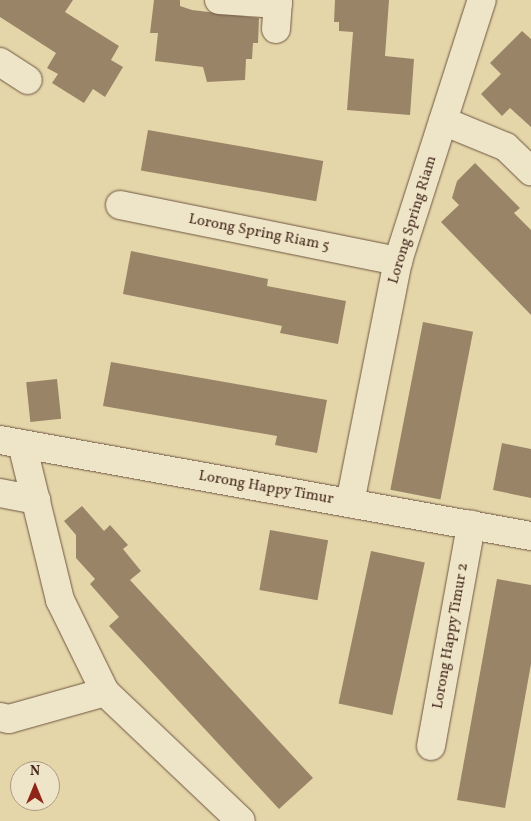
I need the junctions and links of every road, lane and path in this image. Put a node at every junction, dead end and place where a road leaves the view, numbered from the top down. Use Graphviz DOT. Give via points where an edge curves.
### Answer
graph roads {
  1 [pos="219,0"];
  2 [pos="482,0"];
  3 [pos="277,11"];
  4 [pos="0,62"];
  5 [pos="28,80"];
  6 [pos="443,121"];
  7 [pos="531,171"];
  8 [pos="120,205"];
  9 [pos="398,261"];
  10 [pos="11,442"];
  11 [pos="0,493"];
  12 [pos="36,500"];
  13 [pos="350,503"];
  14 [pos="471,525"];
  15 [pos="531,536"];
  16 [pos="105,692"];
  17 [pos="0,717"];
  18 [pos="431,746"];
  19 [pos="240,821"];
  1 -- 3 [label="street"];
  2 -- 6 [label="street, Lorong Spring Riam"];
  4 -- 5 [label="street"];
  6 -- 7 [label="street" via="506,147"];
  6 -- 9 [label="street, Lorong Spring Riam"];
  8 -- 9 [label="street, Lorong Spring Riam 5"];
  9 -- 13 [label="street, Lorong Spring Riam"];
  10 -- 12 [label="street"];
  10 -- 13 [label="street, Lorong Happy Timur"];
  11 -- 12 [label="street"];
  12 -- 16 [label="street" via="60,600"];
  13 -- 14 [label="street, Lorong Happy Timur"];
  14 -- 15 [label="street, Lorong Happy Timur"];
  14 -- 18 [label="street, Lorong Happy Timur 2"];
  16 -- 17 [label="street" via="9,719"];
  16 -- 19 [label="street"];
}
